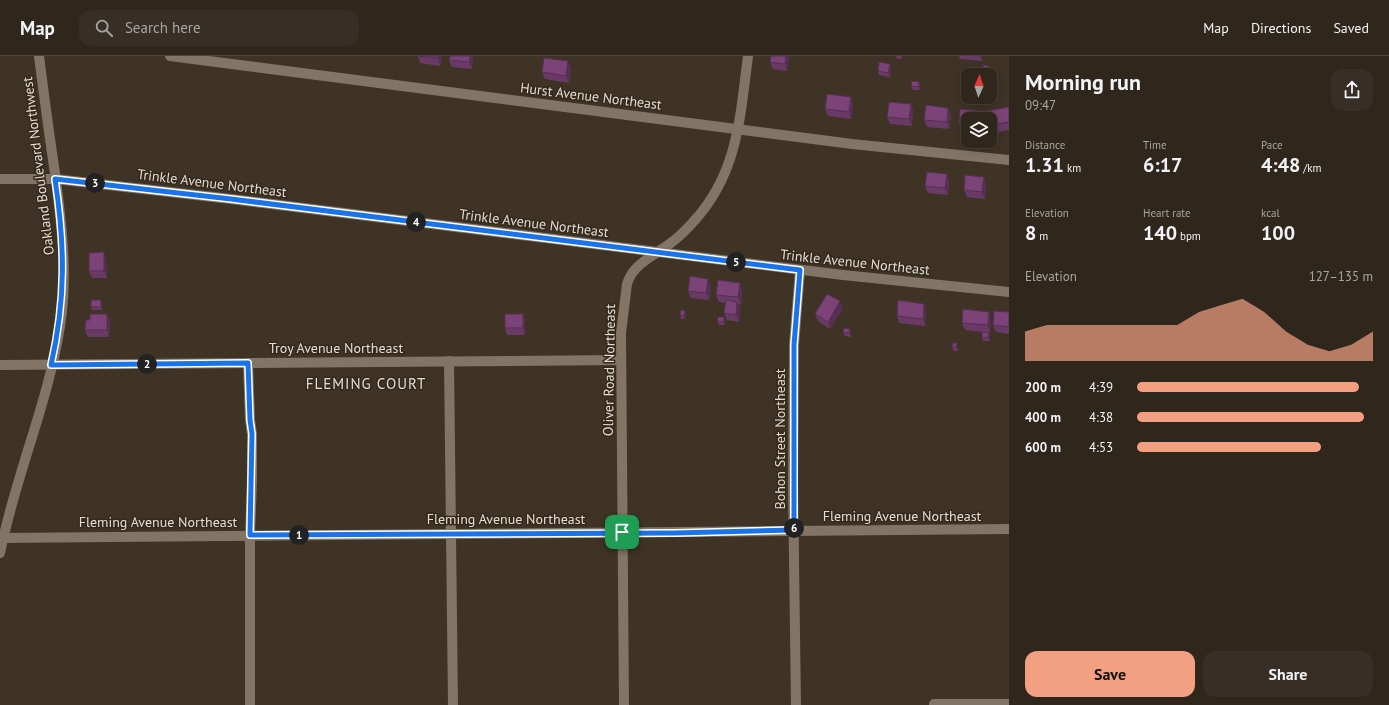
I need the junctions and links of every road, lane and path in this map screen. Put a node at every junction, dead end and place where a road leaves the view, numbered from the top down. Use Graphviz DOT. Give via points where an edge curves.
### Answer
graph roads {
  1 [pos="39,56"];
  2 [pos="170,56"];
  3 [pos="748,56"];
  4 [pos="738,129"];
  5 [pos="1009,160"];
  6 [pos="0,179"];
  7 [pos="55,179"];
  8 [pos="658,253"];
  9 [pos="800,270"];
  10 [pos="1009,292"];
  11 [pos="621,360"];
  12 [pos="449,361"];
  13 [pos="248,363"];
  14 [pos="0,365"];
  15 [pos="51,365"];
  16 [pos="1009,529"];
  17 [pos="794,530"];
  18 [pos="622,532"];
  19 [pos="452,534"];
  20 [pos="250,535"];
  21 [pos="2,538"];
  22 [pos="0,553"];
  23 [pos="934,704"];
  24 [pos="1009,704"];
  25 [pos="250,705"];
  26 [pos="453,705"];
  27 [pos="624,705"];
  28 [pos="796,705"];
  1 -- 7 [label="street, Oakland Boulevard Northwest"];
  2 -- 4 [label="street, Hurst Avenue Northeast"];
  3 -- 4 [label="street, Oliver Road Northeast"];
  4 -- 5 [label="street, Hurst Avenue Northeast" via="860,145"];
  4 -- 8 [label="street, Oliver Road Northeast" via="728,169 712,200 674,241"];
  6 -- 7 [label="street, Trinkle Avenue Northeast"];
  7 -- 8 [label="street, Trinkle Avenue Northeast"];
  7 -- 15 [label="street, Oakland Boulevard Northwest" via="61,218 64,288"];
  8 -- 9 [label="street, Trinkle Avenue Northeast"];
  8 -- 11 [label="street, Oliver Road Northeast" via="637,265 629,277 623,311"];
  9 -- 10 [label="street, Trinkle Avenue Northeast"];
  9 -- 17 [label="street, Bohon Street Northeast" via="794,345"];
  11 -- 12 [label="street, Troy Avenue Northeast"];
  11 -- 18 [label="street, Oliver Road Northeast"];
  12 -- 13 [label="street, Troy Avenue Northeast"];
  12 -- 19 [label="street"];
  13 -- 15 [label="street, Troy Avenue Northeast"];
  13 -- 20 [label="street" via="252,434"];
  14 -- 15 [label="street, Troy Avenue Northeast"];
  15 -- 21 [label="street, Oakland Boulevard Northwest"];
  16 -- 17 [label="street, Fleming Avenue Northeast"];
  17 -- 18 [label="street, Fleming Avenue Northeast"];
  17 -- 28 [label="street, Bohon Street Northeast"];
  18 -- 19 [label="street, Fleming Avenue Northeast"];
  18 -- 27 [label="street, Oliver Road Northeast"];
  19 -- 20 [label="street, Fleming Avenue Northeast"];
  19 -- 26 [label="street"];
  20 -- 21 [label="street, Fleming Avenue Northeast"];
  20 -- 25 [label="street"];
  21 -- 22 [label="street, Oakland Boulevard Northwest"];
  23 -- 24 [label="street"];
}
